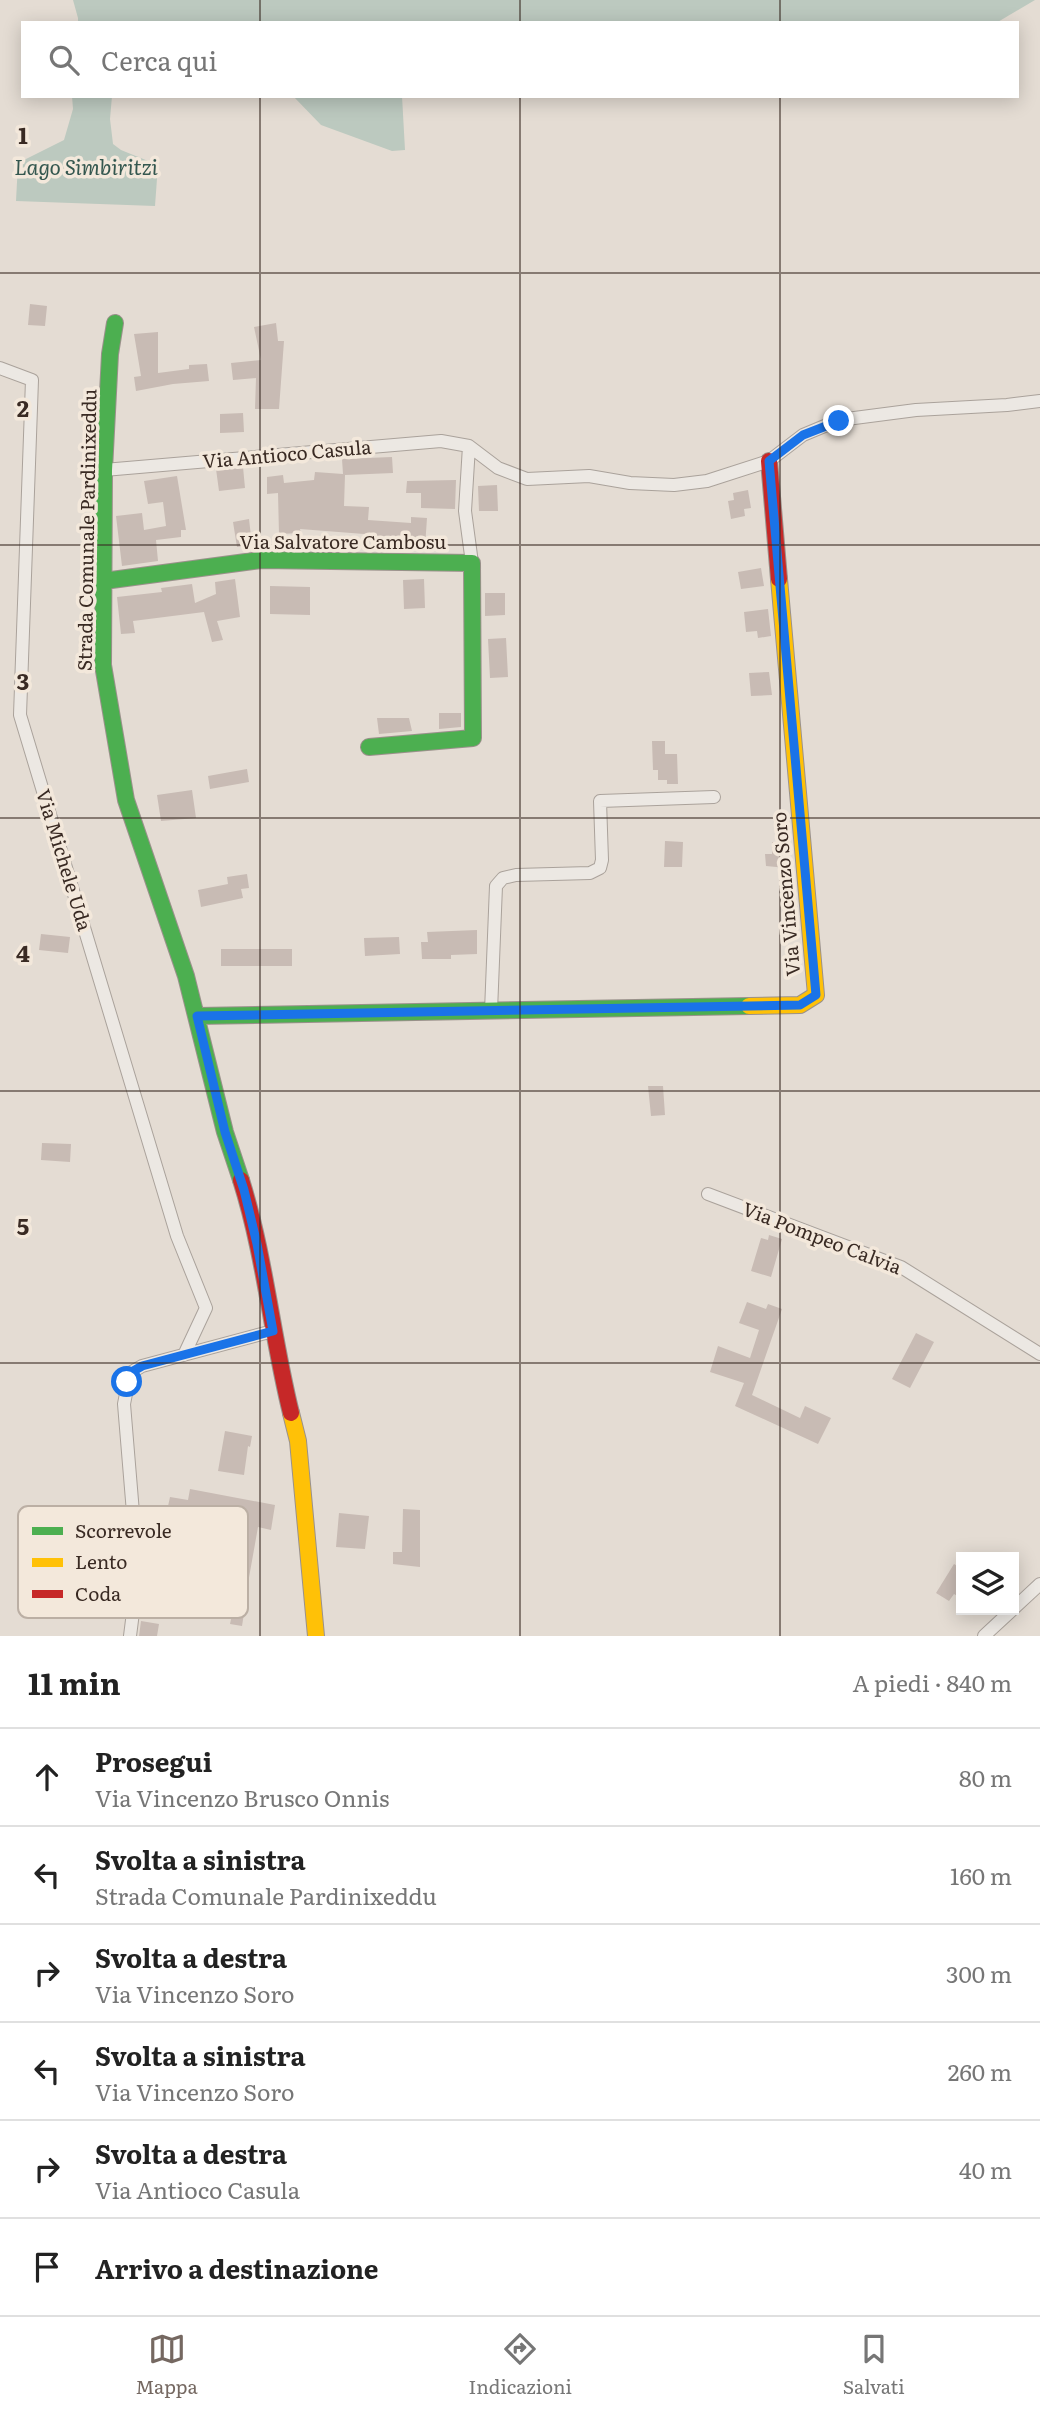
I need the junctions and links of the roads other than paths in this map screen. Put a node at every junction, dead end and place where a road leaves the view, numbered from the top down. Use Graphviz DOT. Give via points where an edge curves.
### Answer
graph roads {
  1 [pos="115,323"];
  2 [pos="0,368"];
  3 [pos="1040,401"];
  4 [pos="469,446"];
  5 [pos="769,461"];
  6 [pos="104,470"];
  7 [pos="472,563"];
  8 [pos="104,582"];
  9 [pos="369,747"];
  10 [pos="715,797"];
  11 [pos="491,1011"];
  12 [pos="197,1016"];
  13 [pos="708,1194"];
  14 [pos="273,1331"];
  15 [pos="1040,1354"];
  16 [pos="184,1355"];
  17 [pos="132,1506"];
  18 [pos="1040,1584"];
  19 [pos="1019,1603"];
  20 [pos="1007,1615"];
  21 [pos="132,1618"];
  22 [pos="130,1636"];
  23 [pos="316,1636"];
  24 [pos="984,1636"];
  1 -- 6 [label="street, Strada Comunale Pardinixeddu"];
  2 -- 16 [label="street, Via Michele Uda" via="32,380 20,715 177,1237 206,1308"];
  3 -- 5 [label="street, Via Antioco Casula" via="839,421 803,435"];
  4 -- 5 [label="street, Via Antioco Casula" via="498,468 527,479 589,476 674,485 707,481"];
  4 -- 6 [label="street, Via Antioco Casula" via="441,441"];
  4 -- 7 [label="street" via="465,511"];
  5 -- 11 [label="street, Via Vincenzo Soro" via="816,995 800,1005"];
  6 -- 8 [label="street, Strada Comunale Pardinixeddu"];
  7 -- 8 [label="street, Via Salvatore Cambosu" via="261,560"];
  7 -- 9 [label="street, Via Salvatore Cambosu" via="473,738"];
  8 -- 12 [label="street, Strada Comunale Pardinixeddu" via="103,665 126,800"];
  10 -- 11 [label="street" via="600,801 600,868 590,873 503,878 496,886"];
  11 -- 12 [label="street, Via Vincenzo Soro"];
  12 -- 14 [label="street, Strada Comunale Pardinixeddu" via="244,1190"];
  13 -- 15 [label="street, Via Pompeo Calvia" via="901,1267"];
  14 -- 16 [label="street"];
  14 -- 23 [label="street, Strada Comunale Pardinixeddu" via="298,1441"];
  16 -- 17 [label="street" via="130,1373 124,1404"];
  18 -- 19 [label="street"];
  20 -- 24 [label="street"];
  21 -- 22 [label="street"];
}
